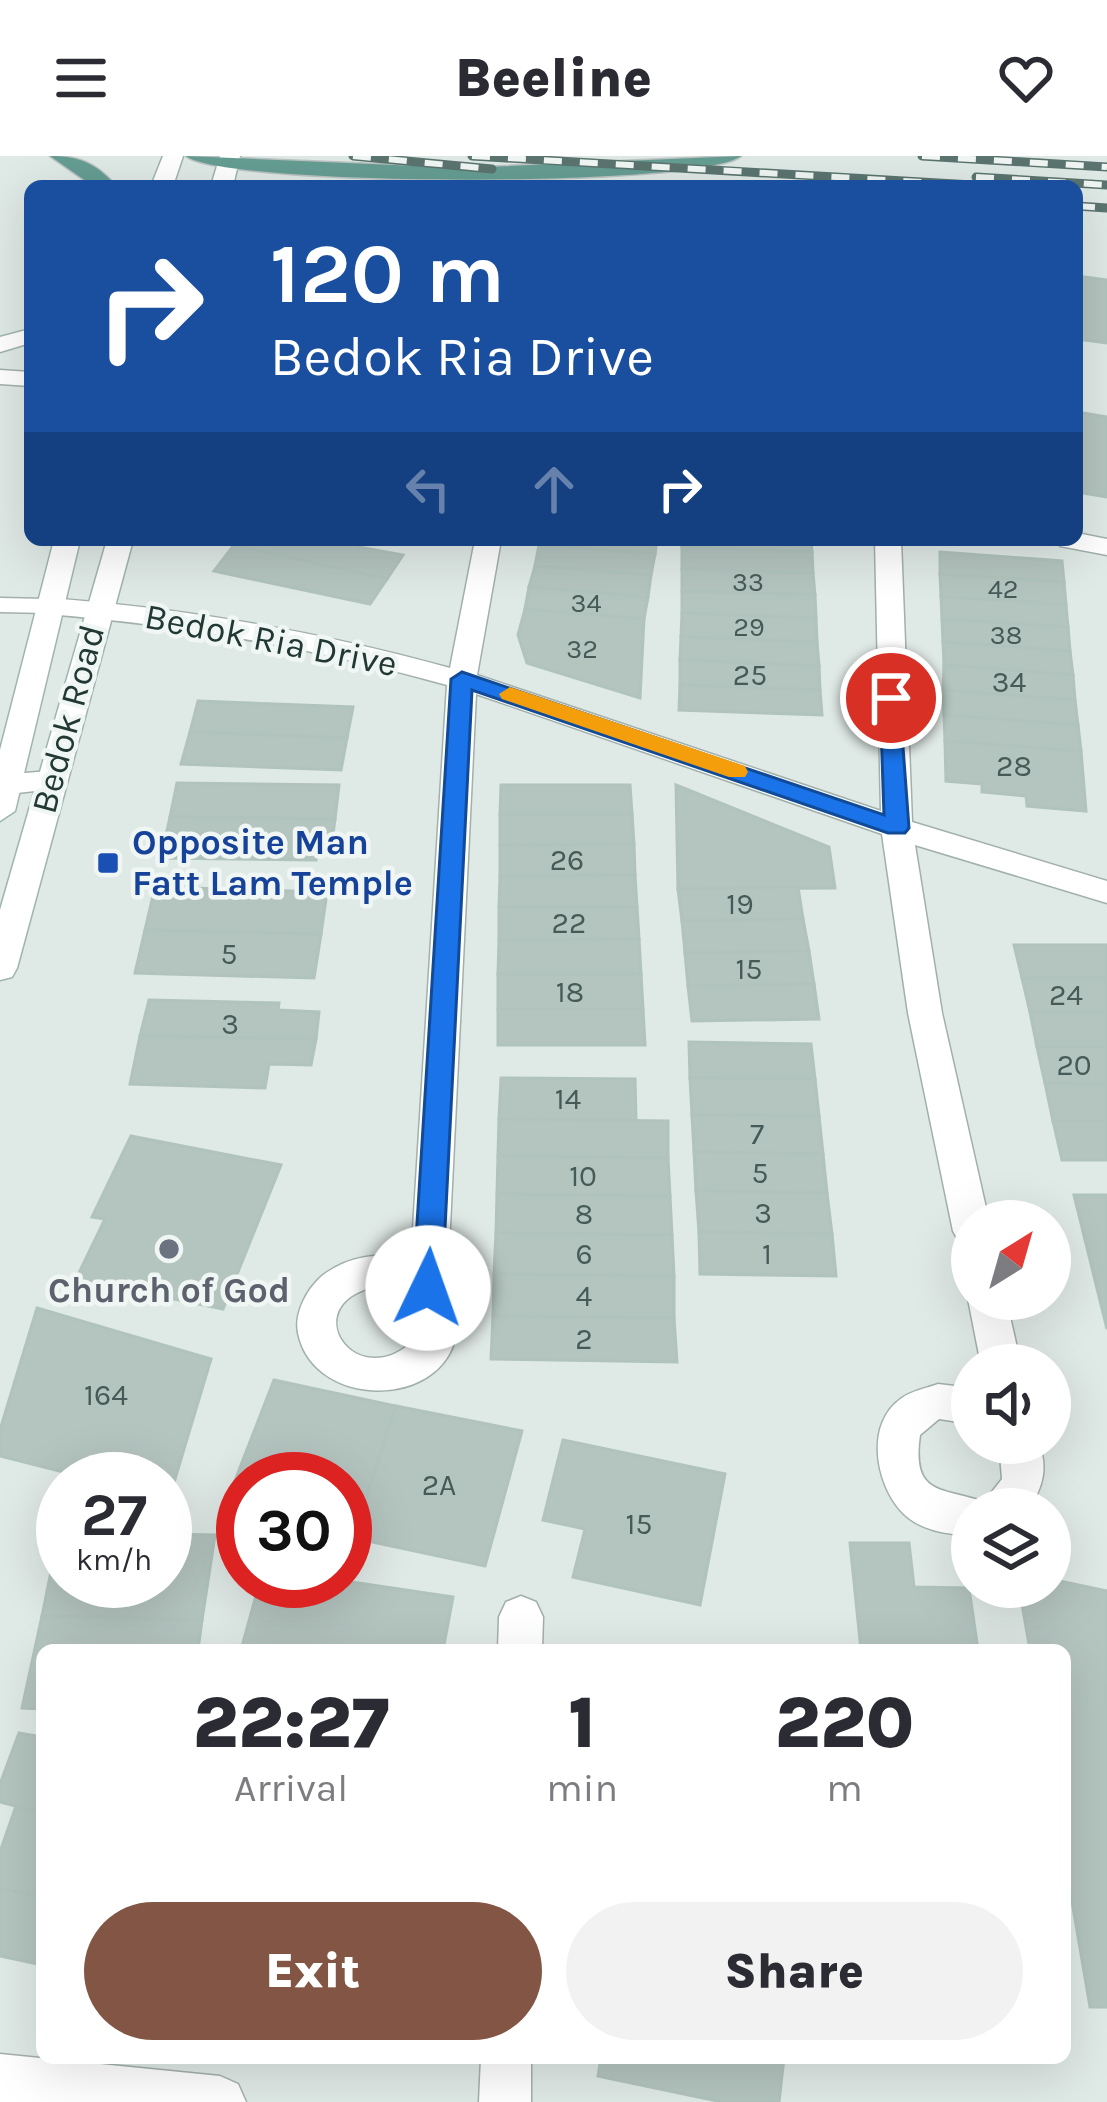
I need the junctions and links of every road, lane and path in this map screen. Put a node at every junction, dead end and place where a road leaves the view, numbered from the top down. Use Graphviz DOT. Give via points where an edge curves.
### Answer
graph roads {
  1 [pos="60,156"];
  2 [pos="196,156"];
  3 [pos="731,156"];
  4 [pos="230,158"];
  5 [pos="465,176"];
  6 [pos="98,180"];
  7 [pos="407,180"];
  8 [pos="65,546"];
  9 [pos="118,546"];
  10 [pos="487,546"];
  11 [pos="888,546"];
  12 [pos="0,605"];
  13 [pos="47,606"];
  14 [pos="98,608"];
  15 [pos="462,679"];
  16 [pos="50,782"];
  17 [pos="3,794"];
  18 [pos="897,828"];
  19 [pos="1107,892"];
  20 [pos="0,968"];
  21 [pos="965,1200"];
  22 [pos="428,1288"];
  23 [pos="951,1402"];
  24 [pos="951,1513"];
  25 [pos="506,2064"];
  26 [pos="0,2079"];
  27 [pos="220,2102"];
  28 [pos="505,2102"];
  1 -- 6 [label="main road"];
  2 -- 4 [label="main road"];
  3 -- 5 [label="main road"];
  4 -- 5 [label="main road"];
  5 -- 7 [label="main road"];
  8 -- 13 [label="street, Bedok Road"];
  9 -- 14 [label="street, Bedok Road"];
  10 -- 15 [label="street"];
  11 -- 18 [label="street"];
  12 -- 13 [label="lane"];
  13 -- 14 [label="street, Bedok Ria Drive"];
  13 -- 17 [label="street, Bedok Road"];
  14 -- 15 [label="street, Bedok Ria Drive" via="271,635"];
  14 -- 16 [label="street, Bedok Road"];
  15 -- 18 [label="street, Bedok Ria Drive"];
  15 -- 22 [label="street"];
  16 -- 17 [label="street"];
  16 -- 20 [label="street, Bedok Road"];
  18 -- 19 [label="street, Bedok Ria Drive"];
  18 -- 21 [label="street"];
  23 -- 24 [label="street" via="925,1405 901,1425 893,1453 902,1483 928,1508"];
  25 -- 28 [label="street"];
  26 -- 27 [label="street"];
}
